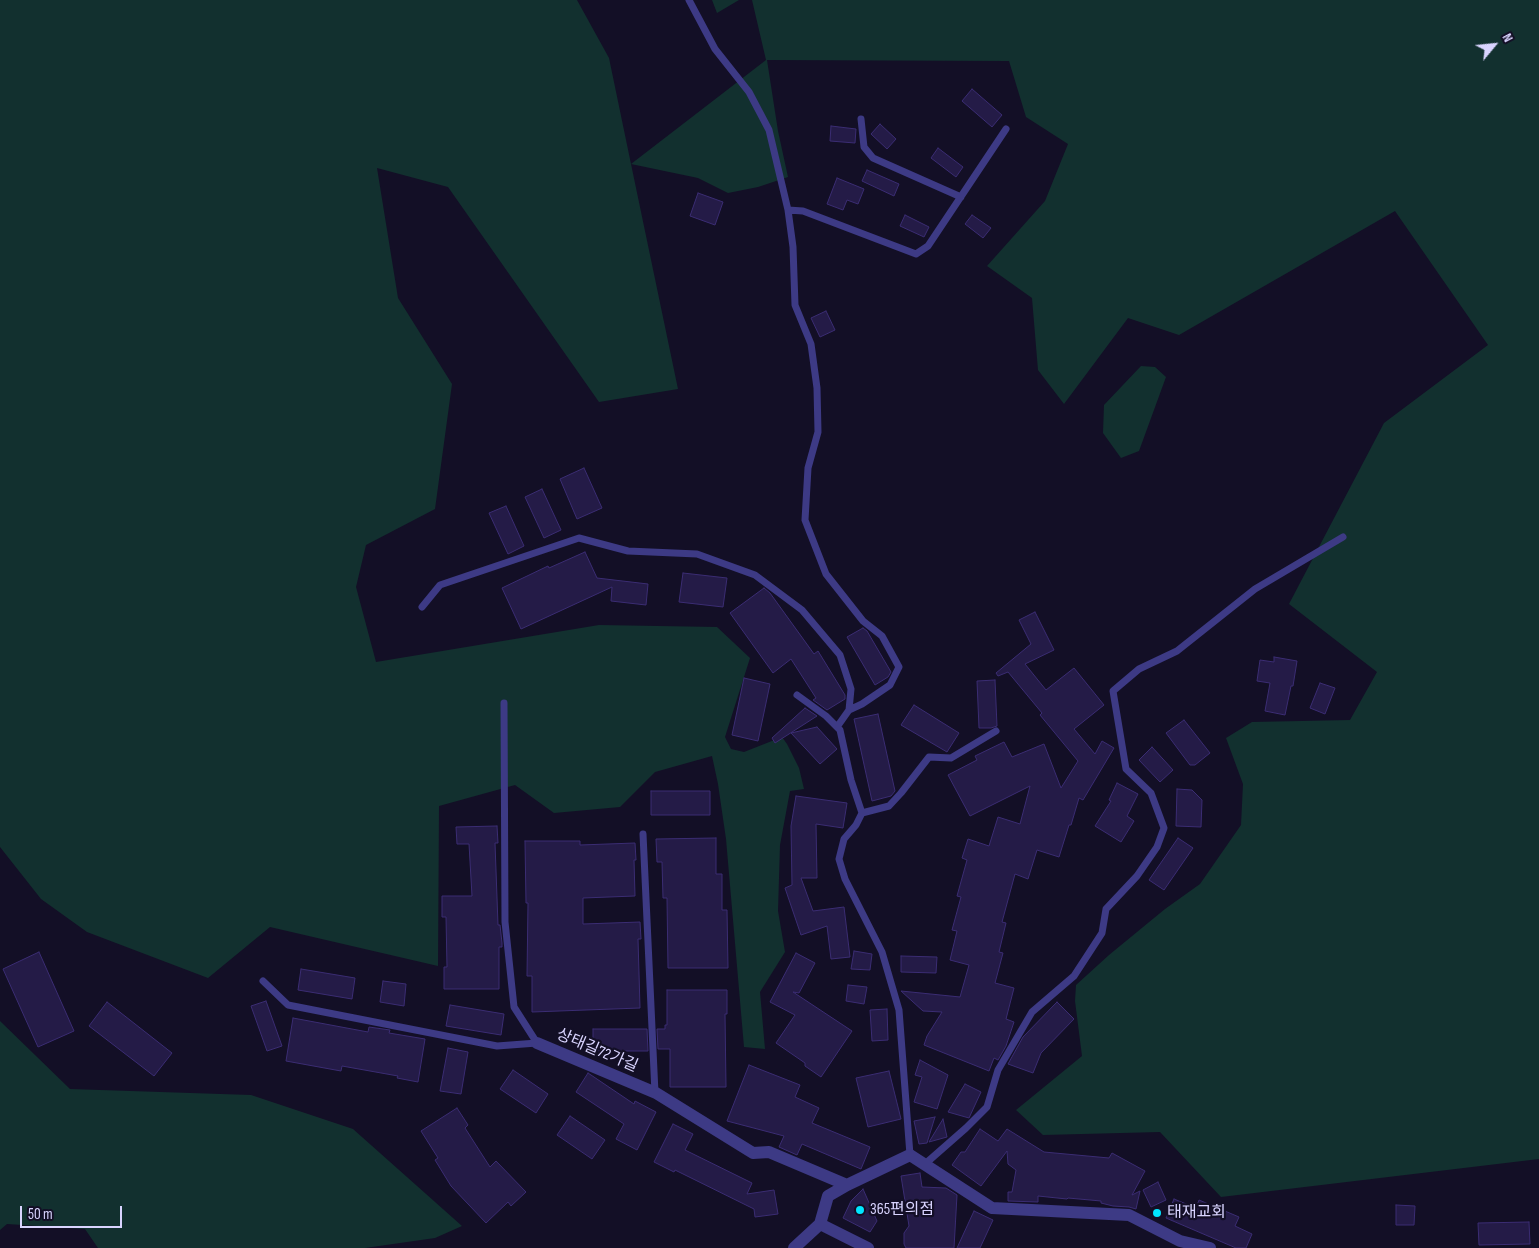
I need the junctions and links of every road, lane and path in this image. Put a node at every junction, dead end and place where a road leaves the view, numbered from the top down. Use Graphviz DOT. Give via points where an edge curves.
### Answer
graph roads {
  1 [pos="689,0"];
  2 [pos="861,118"];
  3 [pos="1006,129"];
  4 [pos="961,197"];
  5 [pos="788,210"];
  6 [pos="1344,537"];
  7 [pos="422,607"];
  8 [pos="797,695"];
  9 [pos="504,703"];
  10 [pos="849,710"];
  11 [pos="837,727"];
  12 [pos="996,731"];
  13 [pos="862,813"];
  14 [pos="642,834"];
  15 [pos="263,981"];
  16 [pos="537,1043"];
  17 [pos="656,1093"];
  18 [pos="910,1155"];
  19 [pos="925,1164"];
  20 [pos="847,1185"];
  21 [pos="820,1224"];
  22 [pos="794,1248"];
  23 [pos="868,1248"];
  24 [pos="1210,1248"];
  1 -- 5 [label="lane" via="715,49 749,92 768,130"];
  2 -- 4 [label="lane" via="864,147 872,158"];
  3 -- 4 [label="lane"];
  4 -- 5 [label="lane" via="928,246 916,254 803,211"];
  5 -- 10 [label="lane" via="795,305 811,344 817,388 818,432 808,468 805,520 826,574 863,621 882,636 899,667 890,685"];
  6 -- 19 [label="lane" via="1256,589 1177,651 1139,669 1113,691 1126,769 1151,793 1164,828 1157,847 1137,876 1106,909 1102,933 1074,976 1032,1012 998,1070 987,1107"];
  7 -- 10 [label="lane" via="440,585 579,538 628,552 697,554 755,575 802,610 840,655 851,689"];
  8 -- 11 [label="lane"];
  9 -- 16 [label="lane, 상태길72가길" via="505,922 514,1007"];
  10 -- 11 [label="lane"];
  11 -- 13 [label="lane"];
  12 -- 13 [label="lane" via="951,758 930,757 889,806"];
  13 -- 18 [label="lane" via="844,839 839,859 845,879 882,952 899,1010"];
  14 -- 17 [label="lane"];
  15 -- 16 [label="lane" via="288,1005 497,1046"];
  16 -- 17 [label="street, 상태길72가길"];
  17 -- 20 [label="street, 상태길72가길" via="753,1153 769,1152"];
  18 -- 19 [label="street"];
  18 -- 20 [label="street"];
  19 -- 24 [label="street" via="992,1208 1129,1215 1180,1241"];
  20 -- 21 [label="street" via="828,1196"];
  21 -- 22 [label="street"];
  21 -- 23 [label="street"];
}
